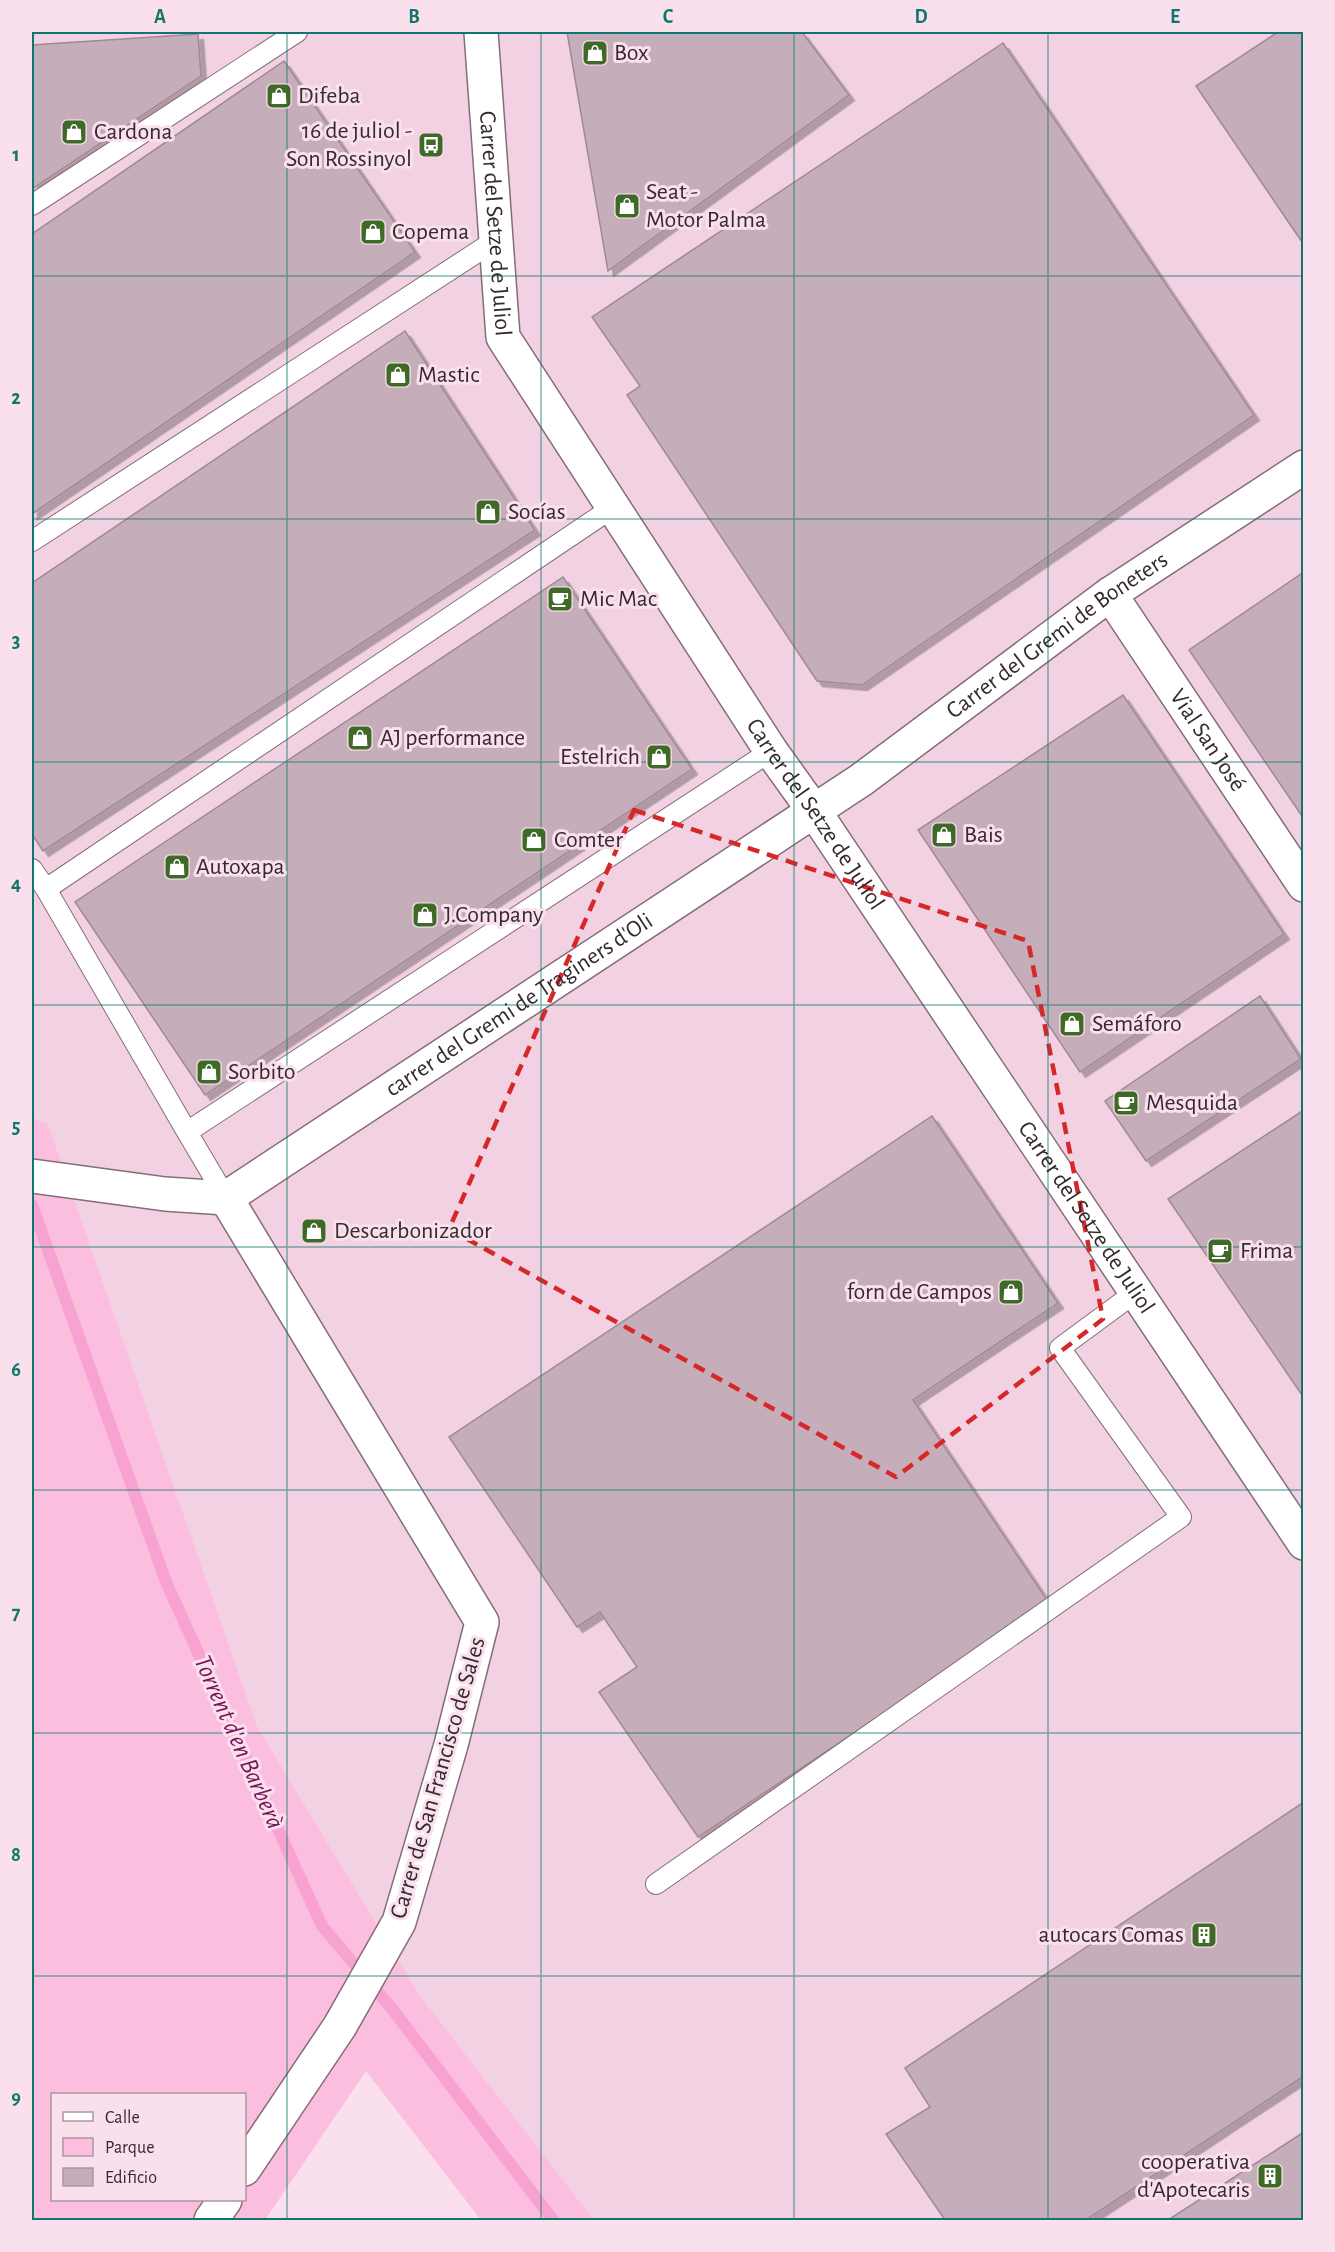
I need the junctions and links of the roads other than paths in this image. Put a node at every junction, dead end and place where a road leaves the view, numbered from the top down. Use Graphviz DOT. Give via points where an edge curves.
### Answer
graph roads {
  1 [pos="297,32"];
  2 [pos="482,32"];
  3 [pos="32,205"];
  4 [pos="496,240"];
  5 [pos="1304,467"];
  6 [pos="612,508"];
  7 [pos="32,541"];
  8 [pos="1110,594"];
  9 [pos="771,751"];
  10 [pos="814,811"];
  11 [pos="32,869"];
  12 [pos="1304,885"];
  13 [pos="45,889"];
  14 [pos="187,1132"];
  15 [pos="32,1176"];
  16 [pos="226,1198"];
  17 [pos="1136,1292"];
  18 [pos="1304,1543"];
  19 [pos="656,1884"];
  20 [pos="246,2166"];
  21 [pos="224,2201"];
  22 [pos="211,2220"];
  1 -- 3 [label="lane"];
  2 -- 4 [label="street, Carrer del Setze de Juliol"];
  4 -- 6 [label="street, Carrer del Setze de Juliol" via="503,337"];
  4 -- 7 [label="lane"];
  5 -- 8 [label="street, Carrer del Gremi de Boneters"];
  6 -- 9 [label="street, Carrer del Setze de Juliol"];
  6 -- 13 [label="lane"];
  8 -- 10 [label="street, Carrer del Gremi de Boneters"];
  8 -- 12 [label="street, Vial San José"];
  9 -- 10 [label="street, Carrer del Setze de Juliol"];
  9 -- 14 [label="lane"];
  10 -- 16 [label="street, carrer del Gremi de Traginers d'Oli"];
  10 -- 17 [label="street, Carrer del Setze de Juliol"];
  11 -- 13 [label="lane"];
  13 -- 14 [label="lane"];
  14 -- 16 [label="lane"];
  15 -- 16 [label="street"];
  16 -- 20 [label="street, Carrer de San Francisco de Sales" via="482,1622 399,1922 340,2026"];
  17 -- 18 [label="street, Carrer del Setze de Juliol"];
  17 -- 19 [label="lane" via="1060,1348 1181,1517"];
  21 -- 22 [label="street"];
}
